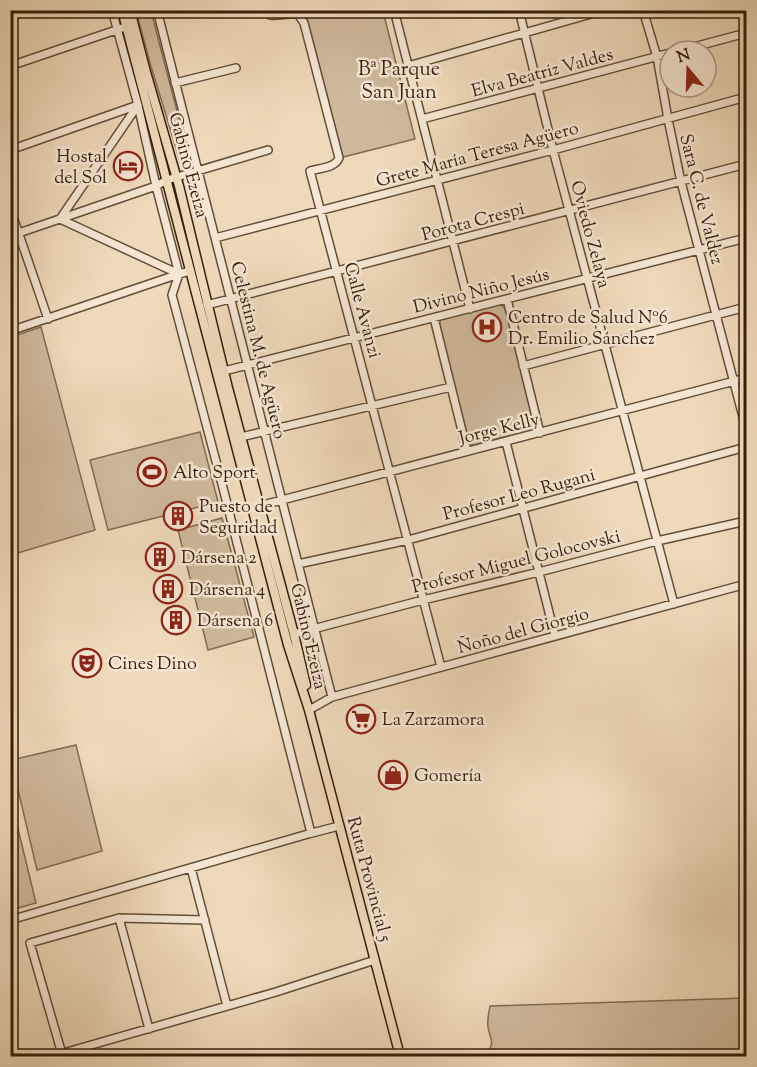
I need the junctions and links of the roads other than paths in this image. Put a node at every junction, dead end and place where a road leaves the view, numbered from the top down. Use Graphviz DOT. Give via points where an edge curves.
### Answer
graph roads {
  1 [pos="112,10"];
  2 [pos="123,10"];
  3 [pos="130,10"];
  4 [pos="157,10"];
  5 [pos="267,10"];
  6 [pos="519,10"];
  7 [pos="605,10"];
  8 [pos="643,10"];
  9 [pos="395,11"];
  10 [pos="127,26"];
  11 [pos="117,30"];
  12 [pos="525,33"];
  13 [pos="747,33"];
  14 [pos="718,41"];
  15 [pos="657,57"];
  16 [pos="10,66"];
  17 [pos="408,66"];
  18 [pos="236,68"];
  19 [pos="175,83"];
  20 [pos="538,88"];
  21 [pos="747,97"];
  22 [pos="142,104"];
  23 [pos="422,119"];
  24 [pos="668,119"];
  25 [pos="10,150"];
  26 [pos="268,150"];
  27 [pos="553,150"];
  28 [pos="747,165"];
  29 [pos="198,171"];
  30 [pos="177,177"];
  31 [pos="167,180"];
  32 [pos="438,180"];
  33 [pos="681,182"];
  34 [pos="156,186"];
  35 [pos="10,208"];
  36 [pos="321,210"];
  37 [pos="569,211"];
  38 [pos="60,219"];
  39 [pos="19,233"];
  40 [pos="10,236"];
  41 [pos="215,238"];
  42 [pos="747,238"];
  43 [pos="454,241"];
  44 [pos="699,250"];
  45 [pos="190,271"];
  46 [pos="337,272"];
  47 [pos="178,274"];
  48 [pos="587,279"];
  49 [pos="230,299"];
  50 [pos="507,299"];
  51 [pos="207,305"];
  52 [pos="747,307"];
  53 [pos="470,309"];
  54 [pos="717,315"];
  55 [pos="434,318"];
  56 [pos="48,319"];
  57 [pos="10,331"];
  58 [pos="354,338"];
  59 [pos="605,345"];
  60 [pos="247,365"];
  61 [pos="523,366"];
  62 [pos="224,371"];
  63 [pos="747,378"];
  64 [pos="734,381"];
  65 [pos="451,387"];
  66 [pos="373,407"];
  67 [pos="622,411"];
  68 [pos="747,428"];
  69 [pos="264,433"];
  70 [pos="540,433"];
  71 [pos="241,437"];
  72 [pos="506,442"];
  73 [pos="747,447"];
  74 [pos="468,451"];
  75 [pos="390,472"];
  76 [pos="640,477"];
  77 [pos="282,500"];
  78 [pos="259,506"];
  79 [pos="523,508"];
  80 [pos="747,521"];
  81 [pos="408,540"];
  82 [pos="657,541"];
  83 [pos="298,564"];
  84 [pos="539,572"];
  85 [pos="747,585"];
  86 [pos="423,600"];
  87 [pos="674,604"];
  88 [pos="314,629"];
  89 [pos="294,633"];
  90 [pos="555,636"];
  91 [pos="441,667"];
  92 [pos="332,697"];
  93 [pos="309,710"];
  94 [pos="339,826"];
  95 [pos="311,833"];
  96 [pos="191,868"];
  97 [pos="119,918"];
  98 [pos="10,920"];
  99 [pos="205,920"];
  100 [pos="376,962"];
  101 [pos="227,1006"];
  102 [pos="149,1029"];
  103 [pos="62,1054"];
  104 [pos="53,1056"];
  105 [pos="400,1056"];
  1 -- 11 [label="street"];
  2 -- 10 [label="main road, Gabino Ezeiza"];
  3 -- 30 [label="main road, Gabino Ezeiza"];
  4 -- 19 [label="street, Celestina M. de Agüero"];
  5 -- 36 [label="street, Calle Avanzi" via="270,15 298,14 304,23 339,158 331,166 310,171"];
  6 -- 12 [label="street, Oviedo Zelaya"];
  7 -- 12 [label="street"];
  8 -- 15 [label="street, Sara C. de Valdez"];
  9 -- 17 [label="street"];
  10 -- 11 [label="street"];
  10 -- 22 [label="main road, Gabino Ezeiza"];
  11 -- 16 [label="street"];
  11 -- 22 [label="street"];
  12 -- 17 [label="street"];
  12 -- 20 [label="street, Oviedo Zelaya"];
  13 -- 14 [label="street"];
  15 -- 20 [label="street, Elva Beatriz Valdes"];
  15 -- 24 [label="street, Sara C. de Valdez"];
  17 -- 23 [label="street"];
  18 -- 19 [label="street"];
  19 -- 29 [label="street, Celestina M. de Agüero"];
  20 -- 23 [label="street, Elva Beatriz Valdes"];
  20 -- 27 [label="street, Oviedo Zelaya"];
  21 -- 24 [label="street, Grete María Teresa Agüero"];
  22 -- 25 [label="street"];
  22 -- 31 [label="main road, Gabino Ezeiza"];
  22 -- 34 [label="street"];
  22 -- 38 [label="street"];
  23 -- 32 [label="street"];
  24 -- 27 [label="street, Grete María Teresa Agüero"];
  24 -- 33 [label="street, Sara C. de Valdez"];
  26 -- 29 [label="street"];
  27 -- 32 [label="street, Grete María Teresa Agüero"];
  27 -- 37 [label="street, Oviedo Zelaya"];
  28 -- 33 [label="street, Porota Crespi"];
  29 -- 30 [label="street"];
  29 -- 41 [label="street, Celestina M. de Agüero"];
  30 -- 31 [label="street"];
  30 -- 51 [label="main road, Gabino Ezeiza"];
  31 -- 34 [label="street"];
  31 -- 45 [label="main road, Gabino Ezeiza"];
  32 -- 36 [label="street, Grete María Teresa Agüero"];
  32 -- 43 [label="street"];
  33 -- 37 [label="street, Porota Crespi"];
  33 -- 44 [label="street, Sara C. de Valdez"];
  34 -- 38 [label="street"];
  34 -- 47 [label="street"];
  35 -- 39 [label="street"];
  36 -- 41 [label="street, Grete María Teresa Agüero"];
  36 -- 46 [label="street, Calle Avanzi"];
  37 -- 43 [label="street, Porota Crespi"];
  37 -- 48 [label="street, Oviedo Zelaya"];
  38 -- 39 [label="street"];
  38 -- 47 [label="street"];
  39 -- 40 [label="street"];
  39 -- 56 [label="street"];
  41 -- 49 [label="street, Celestina M. de Agüero"];
  42 -- 44 [label="street, Divino Niño Jesús"];
  43 -- 46 [label="street, Porota Crespi"];
  43 -- 53 [label="street"];
  44 -- 48 [label="street, Divino Niño Jesús"];
  44 -- 54 [label="street, Sara C. de Valdez"];
  45 -- 47 [label="street"];
  45 -- 93 [label="main road, Gabino Ezeiza" via="288,645"];
  46 -- 49 [label="street, Porota Crespi"];
  46 -- 58 [label="street, Calle Avanzi"];
  47 -- 56 [label="street"];
  47 -- 95 [label="street" via="172,295"];
  48 -- 50 [label="street, Divino Niño Jesús"];
  48 -- 59 [label="street, Oviedo Zelaya"];
  49 -- 51 [label="street, Porota Crespi"];
  49 -- 60 [label="street, Celestina M. de Agüero"];
  50 -- 53 [label="street, Divino Niño Jesús"];
  50 -- 61 [label="street"];
  51 -- 62 [label="main road, Gabino Ezeiza"];
  52 -- 54 [label="street"];
  53 -- 55 [label="street, Divino Niño Jesús"];
  54 -- 59 [label="street"];
  54 -- 64 [label="street, Sara C. de Valdez"];
  55 -- 58 [label="street, Divino Niño Jesús"];
  55 -- 65 [label="street"];
  56 -- 57 [label="street"];
  58 -- 60 [label="street, Divino Niño Jesús"];
  58 -- 66 [label="street, Calle Avanzi"];
  59 -- 61 [label="street"];
  59 -- 67 [label="street, Oviedo Zelaya"];
  60 -- 62 [label="street, Divino Niño Jesús"];
  60 -- 69 [label="street, Celestina M. de Agüero"];
  61 -- 70 [label="street"];
  62 -- 71 [label="main road, Gabino Ezeiza"];
  63 -- 64 [label="street, Jorge Kelly"];
  64 -- 67 [label="street, Jorge Kelly"];
  64 -- 68 [label="street, Sara C. de Valdez"];
  65 -- 66 [label="street"];
  65 -- 74 [label="street"];
  66 -- 69 [label="street"];
  66 -- 75 [label="street, Calle Avanzi"];
  67 -- 70 [label="street, Jorge Kelly"];
  67 -- 76 [label="street, Oviedo Zelaya"];
  69 -- 71 [label="street"];
  69 -- 77 [label="street, Celestina M. de Agüero"];
  70 -- 72 [label="street, Jorge Kelly"];
  71 -- 78 [label="main road, Gabino Ezeiza"];
  72 -- 74 [label="street, Jorge Kelly"];
  72 -- 79 [label="street"];
  73 -- 76 [label="street, Profesor Leo Rugani"];
  74 -- 75 [label="street, Jorge Kelly"];
  75 -- 77 [label="street, Jorge Kelly"];
  75 -- 81 [label="street, Calle Avanzi"];
  76 -- 79 [label="street, Profesor Leo Rugani"];
  76 -- 82 [label="street, Oviedo Zelaya"];
  77 -- 78 [label="street, Jorge Kelly"];
  77 -- 83 [label="street, Celestina M. de Agüero"];
  78 -- 89 [label="main road, Gabino Ezeiza"];
  79 -- 81 [label="street, Profesor Leo Rugani"];
  79 -- 84 [label="street"];
  80 -- 82 [label="street, Profesor Miguel Golocovski"];
  81 -- 83 [label="street, Profesor Leo Rugani"];
  81 -- 86 [label="street, Calle Avanzi"];
  82 -- 84 [label="street, Profesor Miguel Golocovski"];
  82 -- 87 [label="street, Oviedo Zelaya"];
  83 -- 88 [label="street, Celestina M. de Agüero"];
  84 -- 86 [label="street, Profesor Miguel Golocovski"];
  84 -- 90 [label="street"];
  85 -- 87 [label="street, Ñoño del Giorgio"];
  86 -- 88 [label="street, Profesor Miguel Golocovski"];
  86 -- 91 [label="street, Calle Avanzi"];
  87 -- 90 [label="street, Ñoño del Giorgio"];
  88 -- 89 [label="street, Profesor Miguel Golocovski"];
  88 -- 92 [label="street, Celestina M. de Agüero"];
  89 -- 93 [label="main road, Gabino Ezeiza"];
  90 -- 91 [label="street, Ñoño del Giorgio"];
  91 -- 92 [label="street, Ñoño del Giorgio"];
  92 -- 93 [label="street, Ñoño del Giorgio"];
  93 -- 94 [label="main road, Ruta Provincial 5"];
  94 -- 95 [label="street"];
  94 -- 100 [label="main road, Ruta Provincial 5"];
  95 -- 96 [label="street"];
  96 -- 98 [label="street"];
  96 -- 99 [label="street"];
  97 -- 99 [label="street"];
  97 -- 102 [label="street"];
  97 -- 103 [label="street" via="30,943"];
  99 -- 101 [label="street"];
  100 -- 101 [label="street"];
  100 -- 105 [label="main road, Ruta Provincial 5"];
  101 -- 102 [label="street"];
  102 -- 103 [label="street"];
  103 -- 104 [label="street"];
}
